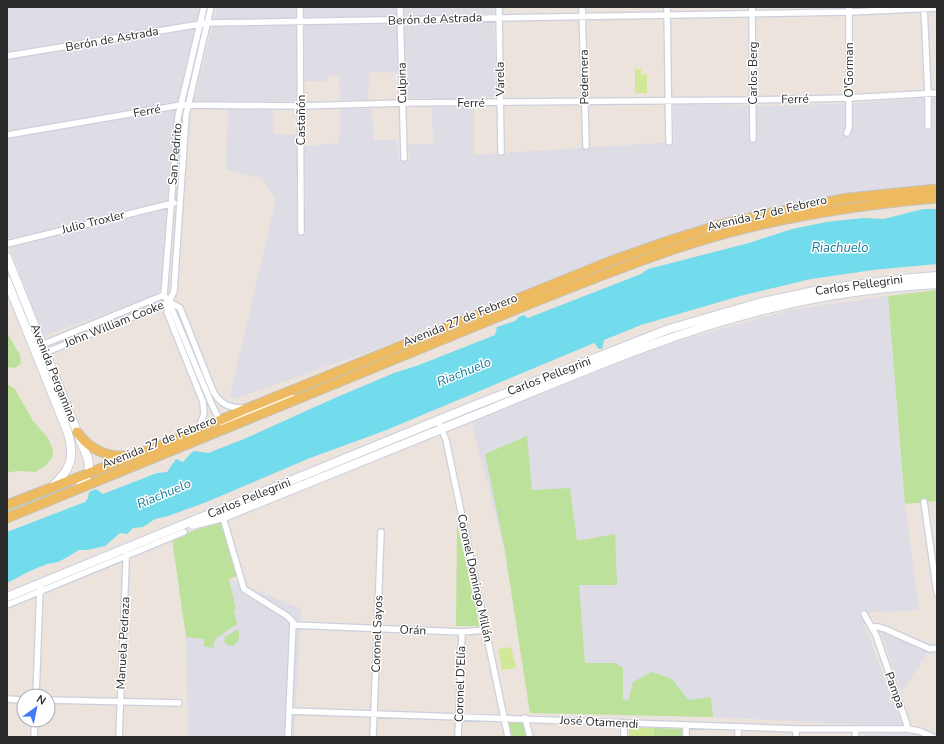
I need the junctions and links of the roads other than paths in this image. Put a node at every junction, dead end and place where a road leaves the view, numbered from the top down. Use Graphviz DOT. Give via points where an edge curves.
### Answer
graph roads {
  1 [pos="204,7"];
  2 [pos="211,7"];
  3 [pos="300,7"];
  4 [pos="400,7"];
  5 [pos="499,7"];
  6 [pos="582,7"];
  7 [pos="667,7"];
  8 [pos="752,7"];
  9 [pos="924,8"];
  10 [pos="937,8"];
  11 [pos="849,10"];
  12 [pos="667,14"];
  13 [pos="752,14"];
  14 [pos="583,16"];
  15 [pos="499,17"];
  16 [pos="401,20"];
  17 [pos="300,22"];
  18 [pos="207,23"];
  19 [pos="200,24"];
  20 [pos="7,56"];
  21 [pos="937,93"];
  22 [pos="928,94"];
  23 [pos="848,98"];
  24 [pos="753,100"];
  25 [pos="584,101"];
  26 [pos="670,101"];
  27 [pos="402,103"];
  28 [pos="500,103"];
  29 [pos="181,105"];
  30 [pos="188,105"];
  31 [pos="301,106"];
  32 [pos="928,126"];
  33 [pos="847,133"];
  34 [pos="7,135"];
  35 [pos="753,139"];
  36 [pos="669,142"];
  37 [pos="586,146"];
  38 [pos="501,152"];
  39 [pos="404,158"];
  40 [pos="937,189"];
  41 [pos="937,198"];
  42 [pos="171,203"];
  43 [pos="179,203"];
  44 [pos="848,203"];
  45 [pos="753,217"];
  46 [pos="756,226"];
  47 [pos="301,232"];
  48 [pos="7,244"];
  49 [pos="7,257"];
  50 [pos="937,276"];
  51 [pos="7,281"];
  52 [pos="937,284"];
  53 [pos="164,295"];
  54 [pos="538,296"];
  55 [pos="169,302"];
  56 [pos="42,344"];
  57 [pos="35,352"];
  58 [pos="46,352"];
  59 [pos="299,398"];
  60 [pos="248,408"];
  61 [pos="220,420"];
  62 [pos="438,421"];
  63 [pos="441,429"];
  64 [pos="198,430"];
  65 [pos="78,432"];
  66 [pos="134,456"];
  67 [pos="89,473"];
  68 [pos="52,487"];
  69 [pos="78,488"];
  70 [pos="924,502"];
  71 [pos="7,505"];
  72 [pos="222,513"];
  73 [pos="7,518"];
  74 [pos="381,532"];
  75 [pos="126,553"];
  76 [pos="40,588"];
  77 [pos="937,593"];
  78 [pos="7,597"];
  79 [pos="7,605"];
  80 [pos="864,614"];
  81 [pos="293,625"];
  82 [pos="872,627"];
  83 [pos="377,629"];
  84 [pos="485,630"];
  85 [pos="462,632"];
  86 [pos="937,648"];
  87 [pos="36,688"];
  88 [pos="56,700"];
  89 [pos="120,702"];
  90 [pos="179,702"];
  91 [pos="290,711"];
  92 [pos="374,714"];
  93 [pos="459,716"];
  94 [pos="504,718"];
  95 [pos="525,718"];
  96 [pos="624,723"];
  97 [pos="686,725"];
  98 [pos="738,727"];
  99 [pos="796,729"];
  100 [pos="856,729"];
  101 [pos="908,729"];
  102 [pos="119,737"];
  103 [pos="288,737"];
  104 [pos="373,737"];
  105 [pos="458,737"];
  106 [pos="508,737"];
  107 [pos="530,737"];
  108 [pos="624,737"];
  109 [pos="686,737"];
  110 [pos="738,737"];
  111 [pos="796,737"];
  112 [pos="855,737"];
  113 [pos="933,737"];
  1 -- 19 [label="street, San Pedrito"];
  2 -- 18 [label="street, San Pedrito"];
  3 -- 17 [label="street, Castañón"];
  4 -- 16 [label="street, Culpina"];
  5 -- 15 [label="street, Varela"];
  6 -- 14 [label="street, Pedernera"];
  7 -- 12 [label="street"];
  8 -- 13 [label="street, Carlos Berg"];
  9 -- 10 [label="street, Berón de Astrada"];
  9 -- 11 [label="street, Berón de Astrada"];
  9 -- 22 [label="street"];
  11 -- 13 [label="street, Berón de Astrada"];
  11 -- 23 [label="street, O'Gorman"];
  12 -- 13 [label="street, Berón de Astrada"];
  12 -- 14 [label="street, Berón de Astrada"];
  12 -- 26 [label="street"];
  13 -- 24 [label="street, Carlos Berg"];
  14 -- 15 [label="street, Berón de Astrada"];
  14 -- 25 [label="street, Pedernera"];
  15 -- 16 [label="street, Berón de Astrada"];
  15 -- 28 [label="street, Varela"];
  16 -- 17 [label="street, Berón de Astrada"];
  16 -- 27 [label="street, Culpina"];
  17 -- 18 [label="street, Berón de Astrada"];
  17 -- 31 [label="street, Castañón"];
  18 -- 19 [label="street, Berón de Astrada"];
  18 -- 30 [label="street, San Pedrito"];
  19 -- 20 [label="street, Berón de Astrada"];
  19 -- 29 [label="street, San Pedrito"];
  21 -- 22 [label="street, Ferré"];
  22 -- 23 [label="street, Ferré"];
  22 -- 32 [label="street"];
  23 -- 24 [label="street, Ferré"];
  23 -- 33 [label="street, O'Gorman"];
  24 -- 26 [label="street, Ferré"];
  24 -- 35 [label="street, Carlos Berg"];
  25 -- 26 [label="street, Ferré"];
  25 -- 28 [label="street, Ferré"];
  25 -- 37 [label="street, Pedernera"];
  26 -- 36 [label="street"];
  27 -- 28 [label="street, Ferré"];
  27 -- 31 [label="street, Ferré"];
  27 -- 39 [label="street, Culpina"];
  28 -- 38 [label="street, Varela"];
  29 -- 30 [label="street, Ferré"];
  29 -- 34 [label="street, Ferré"];
  29 -- 42 [label="street, San Pedrito"];
  30 -- 31 [label="street, Ferré"];
  30 -- 43 [label="street, San Pedrito"];
  31 -- 47 [label="street, Castañón"];
  40 -- 44 [label="main road, Avenida 27 de Febrero"];
  41 -- 44 [label="main road, Avenida 27 de Febrero"];
  42 -- 43 [label="street, Julio Troxler"];
  42 -- 48 [label="street, Julio Troxler"];
  42 -- 53 [label="street, San Pedrito"];
  43 -- 55 [label="street, San Pedrito" via="174,291"];
  44 -- 45 [label="main road, Avenida 27 de Febrero"];
  44 -- 46 [label="main road, Avenida 27 de Febrero"];
  45 -- 46 [label="main road"];
  45 -- 54 [label="main road, Avenida 27 de Febrero" via="668,241 611,261"];
  46 -- 54 [label="main road, Avenida 27 de Febrero" via="756,230 744,233 737,230 693,243"];
  49 -- 56 [label="main road, Avenida Pergamino"];
  50 -- 62 [label="main road, Carlos Pellegrini" via="824,289 770,300 713,316 653,335"];
  51 -- 57 [label="main road, Avenida Pergamino"];
  52 -- 63 [label="main road, Carlos Pellegrini" via="901,286 770,308 658,342"];
  53 -- 55 [label="street"];
  53 -- 56 [label="street, John William Cooke"];
  54 -- 59 [label="main road, Avenida 27 de Febrero" via="539,305 522,312 515,310"];
  54 -- 60 [label="main road, Avenida 27 de Febrero"];
  55 -- 58 [label="street, John William Cooke"];
  55 -- 60 [label="street" via="180,308 216,397 231,408"];
  55 -- 61 [label="street"];
  55 -- 64 [label="street, San Pedrito" via="167,312 204,408"];
  56 -- 57 [label="street, John William Cooke"];
  56 -- 58 [label="main road, Avenida Pergamino"];
  57 -- 58 [label="street, John William Cooke"];
  57 -- 68 [label="main road, Avenida Pergamino" via="71,445 69,466"];
  58 -- 65 [label="main road, Avenida Pergamino"];
  59 -- 61 [label="street" via="289,397 224,423"];
  59 -- 69 [label="main road, Avenida 27 de Febrero"];
  60 -- 61 [label="main road, Avenida 27 de Febrero"];
  61 -- 64 [label="main road, Avenida 27 de Febrero"];
  62 -- 63 [label="street, Coronel Domingo Millán"];
  62 -- 72 [label="main road, Carlos Pellegrini"];
  63 -- 72 [label="main road, Carlos Pellegrini"];
  63 -- 84 [label="street, Coronel Domingo Millán" via="446,440"];
  64 -- 66 [label="main road, Avenida 27 de Febrero"];
  65 -- 66 [label="main road" via="98,451 116,456"];
  65 -- 67 [label="main road, Avenida Pergamino" via="88,459"];
  66 -- 67 [label="main road, Avenida 27 de Febrero"];
  67 -- 68 [label="main road, Avenida 27 de Febrero"];
  67 -- 69 [label="main road"];
  68 -- 71 [label="main road, Avenida 27 de Febrero"];
  69 -- 73 [label="main road, Avenida 27 de Febrero"];
  70 -- 77 [label="street"];
  72 -- 75 [label="main road, Carlos Pellegrini"];
  72 -- 81 [label="street" via="244,589 287,616"];
  74 -- 83 [label="street, Coronel Sayos"];
  75 -- 76 [label="main road, Carlos Pellegrini"];
  75 -- 89 [label="street, Manuela Pedraza"];
  76 -- 78 [label="main road, Carlos Pellegrini"];
  76 -- 79 [label="street, Carlos Pellegrini"];
  76 -- 87 [label="street"];
  80 -- 82 [label="street, Pampa"];
  81 -- 83 [label="street, Orán"];
  81 -- 91 [label="street"];
  82 -- 86 [label="street" via="885,629 930,649"];
  82 -- 101 [label="street, Pampa"];
  83 -- 85 [label="street, Orán"];
  83 -- 92 [label="street, Coronel Sayos"];
  84 -- 85 [label="street, Orán"];
  84 -- 94 [label="street, Coronel Domingo Millán"];
  85 -- 93 [label="street, Coronel D'Elía"];
  88 -- 89 [label="street"];
  89 -- 90 [label="street"];
  89 -- 102 [label="street, Manuela Pedraza"];
  91 -- 92 [label="street, José Otamendi"];
  91 -- 103 [label="street"];
  92 -- 93 [label="street, José Otamendi"];
  92 -- 104 [label="street, Coronel Sayos"];
  93 -- 94 [label="street, José Otamendi"];
  93 -- 105 [label="street, Coronel D'Elía"];
  94 -- 95 [label="street, José Otamendi"];
  94 -- 106 [label="street, Coronel Domingo Millán"];
  95 -- 96 [label="street, José Otamendi"];
  95 -- 107 [label="street"];
  96 -- 97 [label="street, José Otamendi"];
  96 -- 108 [label="street"];
  97 -- 98 [label="street, José Otamendi"];
  97 -- 109 [label="street"];
  98 -- 99 [label="street, José Otamendi"];
  98 -- 110 [label="street"];
  99 -- 100 [label="street, José Otamendi"];
  99 -- 111 [label="street"];
  100 -- 101 [label="street, José Otamendi"];
  100 -- 112 [label="street"];
  101 -- 113 [label="street"];
}
